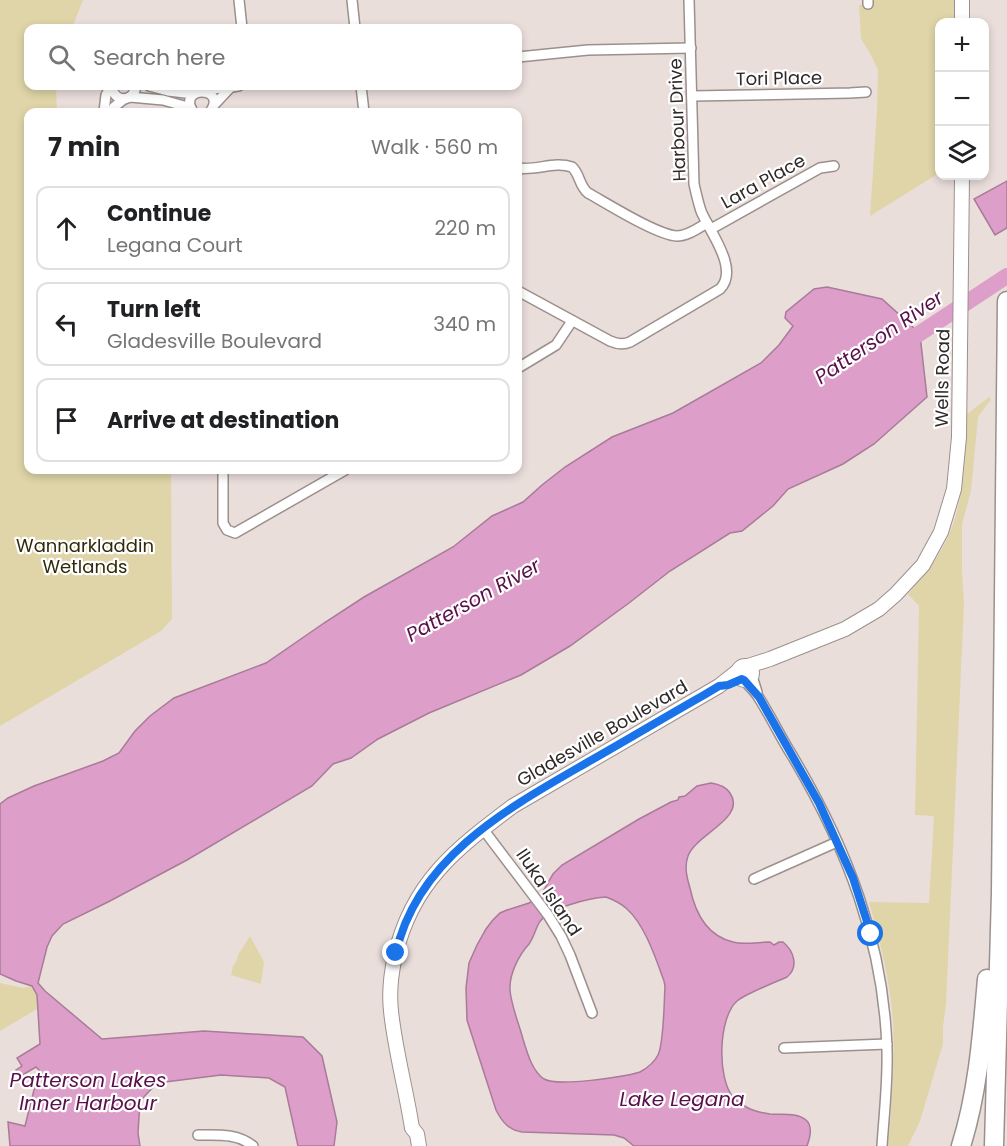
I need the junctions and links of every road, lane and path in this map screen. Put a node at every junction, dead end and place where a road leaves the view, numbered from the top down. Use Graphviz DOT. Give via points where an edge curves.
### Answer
graph roads {
  1 [pos="239,0"];
  2 [pos="352,0"];
  3 [pos="689,0"];
  4 [pos="962,0"];
  5 [pos="962,18"];
  6 [pos="242,24"];
  7 [pos="355,24"];
  8 [pos="691,48"];
  9 [pos="522,57"];
  10 [pos="109,90"];
  11 [pos="113,90"];
  12 [pos="136,90"];
  13 [pos="164,90"];
  14 [pos="208,90"];
  15 [pos="232,90"];
  16 [pos="361,90"];
  17 [pos="205,92"];
  18 [pos="866,92"];
  19 [pos="194,94"];
  20 [pos="692,96"];
  21 [pos="127,98"];
  22 [pos="104,108"];
  23 [pos="113,108"];
  24 [pos="186,108"];
  25 [pos="192,108"];
  26 [pos="213,108"];
  27 [pos="214,108"];
  28 [pos="364,108"];
  29 [pos="834,166"];
  30 [pos="522,168"];
  31 [pos="962,180"];
  32 [pos="709,226"];
  33 [pos="522,293"];
  34 [pos="1007,302"];
  35 [pos="572,321"];
  36 [pos="522,366"];
  37 [pos="959,437"];
  38 [pos="223,474"];
  39 [pos="338,474"];
  40 [pos="746,674"];
  41 [pos="483,829"];
  42 [pos="837,842"];
  43 [pos="754,879"];
  44 [pos="1000,893"];
  45 [pos="592,1013"];
  46 [pos="887,1044"];
  47 [pos="784,1048"];
  48 [pos="412,1128"];
  49 [pos="198,1135"];
  50 [pos="254,1146"];
  51 [pos="410,1146"];
  52 [pos="419,1146"];
  53 [pos="882,1146"];
  54 [pos="961,1146"];
  55 [pos="994,1146"];
  1 -- 6 [label="street"];
  2 -- 7 [label="street"];
  3 -- 8 [label="street, Harbour Drive"];
  4 -- 5 [label="main road"];
  8 -- 9 [label="street" via="588,50"];
  8 -- 20 [label="street, Harbour Drive"];
  10 -- 22 [label="street"];
  11 -- 21 [label="street" via="120,98"];
  12 -- 21 [label="street"];
  13 -- 19 [label="street"];
  14 -- 17 [label="street"];
  15 -- 27 [label="street"];
  16 -- 28 [label="street"];
  17 -- 19 [label="street"];
  17 -- 26 [label="street" via="213,98"];
  18 -- 20 [label="street, Tori Place"];
  19 -- 25 [label="street"];
  20 -- 32 [label="street, Harbour Drive" via="694,183"];
  21 -- 23 [label="street"];
  21 -- 24 [label="street" via="163,100"];
  29 -- 32 [label="street, Lara Place" via="820,168"];
  30 -- 32 [label="street, Lara Place" via="572,167 588,193 656,230 679,236"];
  31 -- 37 [label="main road, Wells Road"];
  32 -- 35 [label="street, Harbour Drive" via="725,265 725,282 720,289 626,344 614,343"];
  33 -- 35 [label="street, Harbour Drive"];
  34 -- 44 [label="highway"];
  35 -- 36 [label="street" via="556,345"];
  37 -- 40 [label="main road, Gladesville Boulevard" via="954,489 941,532 922,565 896,594 867,617 839,632 770,659"];
  38 -- 39 [label="street" via="223,524 232,533"];
  40 -- 41 [label="main road, Gladesville Boulevard" via="543,788"];
  40 -- 42 [label="street" via="815,795"];
  41 -- 45 [label="street, Iluka Island" via="561,936"];
  41 -- 48 [label="main road, Gladesville Boulevard" via="433,875 414,903 398,942 390,1009"];
  42 -- 43 [label="street"];
  42 -- 46 [label="street" via="871,934"];
  44 -- 54 [label="highway" via="991,936 981,1048 970,1118"];
  44 -- 55 [label="highway"];
  46 -- 47 [label="street"];
  46 -- 53 [label="street"];
  48 -- 51 [label="main road, Gladesville Boulevard"];
  48 -- 52 [label="main road, Gladesville Boulevard"];
  49 -- 50 [label="street" via="237,1137"];
}
